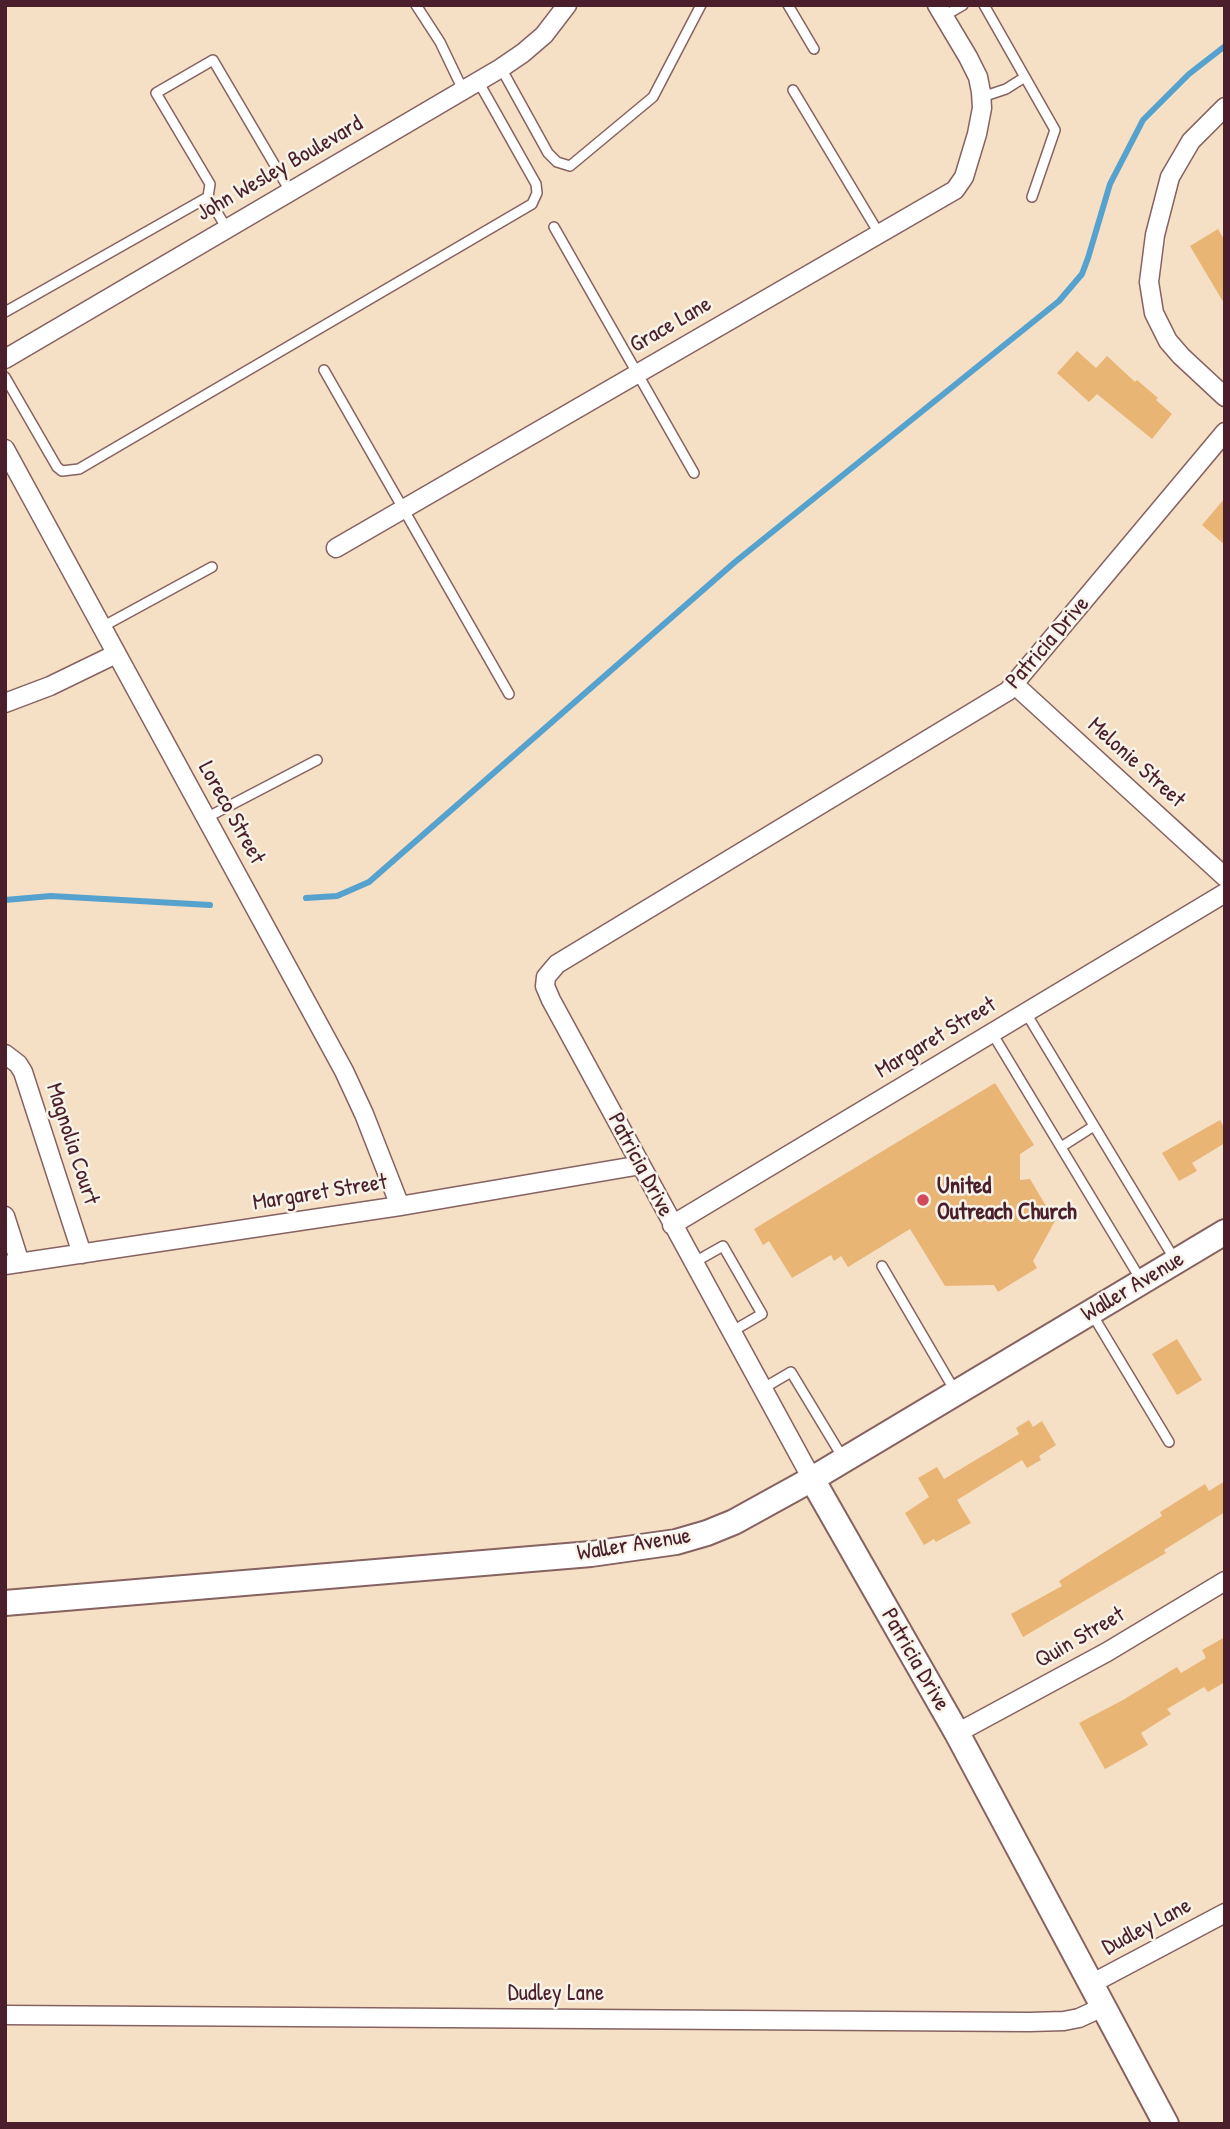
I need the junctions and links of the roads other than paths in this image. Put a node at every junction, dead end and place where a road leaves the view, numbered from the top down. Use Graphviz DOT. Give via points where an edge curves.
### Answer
graph roads {
  1 [pos="416,5"];
  2 [pos="567,5"];
  3 [pos="701,5"];
  4 [pos="788,5"];
  5 [pos="962,5"];
  6 [pos="984,5"];
  7 [pos="941,11"];
  8 [pos="814,49"];
  9 [pos="501,68"];
  10 [pos="1025,77"];
  11 [pos="470,85"];
  12 [pos="793,90"];
  13 [pos="982,102"];
  14 [pos="1225,107"];
  15 [pos="290,191"];
  16 [pos="208,197"];
  17 [pos="1032,197"];
  18 [pos="554,227"];
  19 [pos="227,229"];
  20 [pos="880,235"];
  21 [pos="5,312"];
  22 [pos="5,359"];
  23 [pos="324,370"];
  24 [pos="638,372"];
  25 [pos="5,377"];
  26 [pos="1225,397"];
  27 [pos="1225,432"];
  28 [pos="5,449"];
  29 [pos="694,472"];
  30 [pos="403,509"];
  31 [pos="336,548"];
  32 [pos="212,567"];
  33 [pos="102,627"];
  34 [pos="116,654"];
  35 [pos="1015,685"];
  36 [pos="509,694"];
  37 [pos="5,703"];
  38 [pos="317,760"];
  39 [pos="206,818"];
  40 [pos="1225,877"];
  41 [pos="1225,893"];
  42 [pos="1026,1013"];
  43 [pos="992,1033"];
  44 [pos="5,1054"];
  45 [pos="1094,1126"];
  46 [pos="1061,1147"];
  47 [pos="640,1165"];
  48 [pos="400,1206"];
  49 [pos="5,1216"];
  50 [pos="672,1225"];
  51 [pos="1225,1232"];
  52 [pos="82,1254"];
  53 [pos="1176,1261"];
  54 [pos="693,1263"];
  55 [pos="13,1264"];
  56 [pos="882,1266"];
  57 [pos="1142,1281"];
  58 [pos="1091,1312"];
  59 [pos="731,1332"];
  60 [pos="762,1389"];
  61 [pos="956,1393"];
  62 [pos="1169,1442"];
  63 [pos="844,1460"];
  64 [pos="812,1479"];
  65 [pos="1225,1581"];
  66 [pos="5,1603"];
  67 [pos="957,1733"];
  68 [pos="1225,1913"];
  69 [pos="1091,1984"];
  70 [pos="1103,2007"];
  71 [pos="5,2015"];
  72 [pos="1167,2124"];
  1 -- 11 [label="lane"];
  2 -- 9 [label="street, John Wesley Boulevard" via="544,35"];
  3 -- 9 [label="lane" via="653,97 570,166 548,153"];
  4 -- 8 [label="lane"];
  5 -- 7 [label="lane"];
  6 -- 10 [label="lane"];
  7 -- 13 [label="street" via="978,77"];
  9 -- 11 [label="street, John Wesley Boulevard"];
  10 -- 13 [label="lane"];
  10 -- 17 [label="lane" via="1055,130"];
  11 -- 15 [label="street, John Wesley Boulevard"];
  11 -- 25 [label="lane" via="536,184 531,204 79,469 62,471 57,467"];
  12 -- 20 [label="lane"];
  13 -- 20 [label="street, Grace Lane" via="964,177 955,190"];
  14 -- 26 [label="street" via="1192,141 1170,177 1150,267 1150,297 1160,328 1181,356"];
  15 -- 16 [label="lane" via="212,60 156,93 210,184"];
  15 -- 19 [label="street, John Wesley Boulevard"];
  16 -- 19 [label="lane"];
  16 -- 21 [label="lane"];
  18 -- 24 [label="lane"];
  19 -- 22 [label="street, John Wesley Boulevard"];
  20 -- 24 [label="street, Grace Lane"];
  23 -- 30 [label="lane"];
  24 -- 29 [label="lane"];
  24 -- 30 [label="street, Grace Lane"];
  27 -- 35 [label="street, Patricia Drive"];
  28 -- 33 [label="street, Loreco Street"];
  30 -- 31 [label="street, Grace Lane"];
  30 -- 36 [label="lane"];
  32 -- 33 [label="lane"];
  33 -- 34 [label="street, Loreco Street"];
  34 -- 37 [label="street"];
  34 -- 39 [label="street, Loreco Street"];
  35 -- 40 [label="street, Melonie Street"];
  35 -- 47 [label="street, Patricia Drive" via="550,970 548,994"];
  38 -- 39 [label="lane"];
  39 -- 48 [label="street, Loreco Street" via="344,1071"];
  41 -- 42 [label="street, Margaret Street"];
  42 -- 43 [label="street, Margaret Street"];
  42 -- 45 [label="lane"];
  43 -- 46 [label="lane"];
  43 -- 50 [label="street, Margaret Street"];
  44 -- 52 [label="street, Magnolia Court" via="23,1072"];
  45 -- 46 [label="lane"];
  45 -- 53 [label="lane"];
  46 -- 57 [label="lane"];
  47 -- 48 [label="street, Margaret Street"];
  47 -- 50 [label="street, Patricia Drive"];
  48 -- 52 [label="street, Margaret Street"];
  49 -- 55 [label="street"];
  50 -- 54 [label="street, Patricia Drive"];
  51 -- 53 [label="street, Waller Avenue"];
  52 -- 55 [label="street, Margaret Street"];
  53 -- 57 [label="street, Waller Avenue"];
  54 -- 59 [label="street, Patricia Drive"];
  54 -- 59 [label="lane" via="723,1247 762,1314"];
  56 -- 61 [label="lane"];
  57 -- 58 [label="street, Waller Avenue"];
  58 -- 61 [label="street, Waller Avenue"];
  58 -- 62 [label="lane"];
  59 -- 60 [label="street, Patricia Drive"];
  60 -- 63 [label="lane" via="792,1372"];
  60 -- 64 [label="street, Patricia Drive"];
  61 -- 63 [label="street, Waller Avenue"];
  63 -- 64 [label="street, Waller Avenue"];
  64 -- 66 [label="street, Waller Avenue" via="707,1533 634,1549"];
  64 -- 67 [label="street, Patricia Drive"];
  65 -- 67 [label="street, Quin Street" via="1107,1652"];
  67 -- 69 [label="street, Patricia Drive"];
  68 -- 69 [label="street, Dudley Lane"];
  69 -- 70 [label="street, Patricia Drive"];
  70 -- 71 [label="street, Dudley Lane" via="1079,2018 1029,2022"];
  70 -- 72 [label="street, Patricia Drive"];
}
